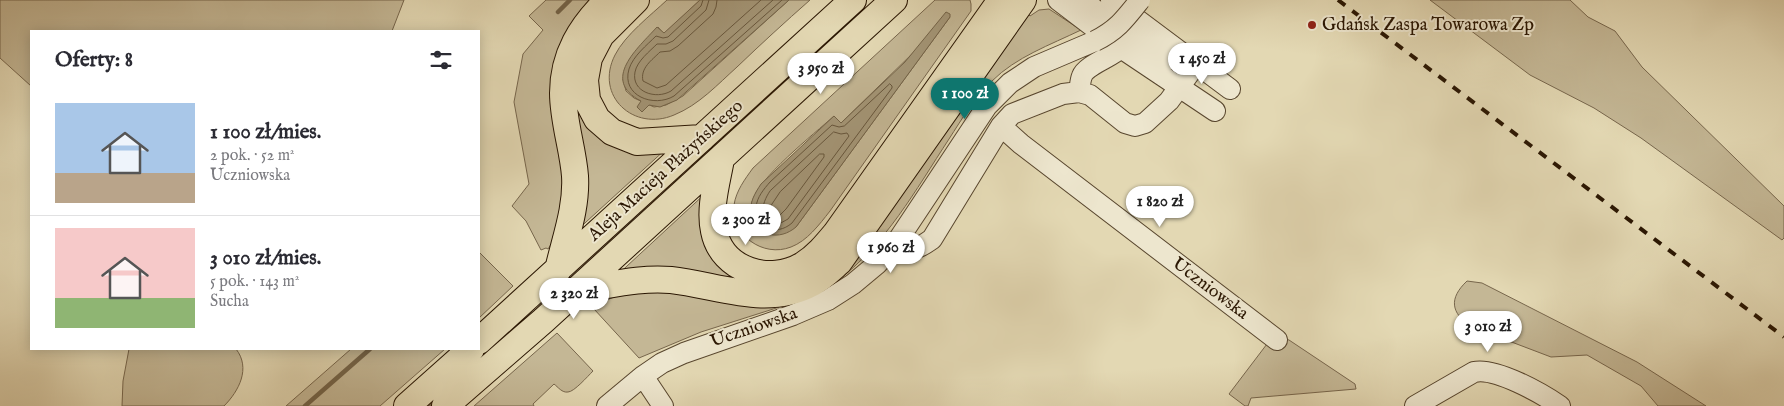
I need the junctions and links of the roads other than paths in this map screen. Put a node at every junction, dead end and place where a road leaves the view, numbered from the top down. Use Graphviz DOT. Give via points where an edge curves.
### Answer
graph roads {
  1 [pos="608,0"];
  2 [pos="636,0"];
  3 [pos="853,0"];
  4 [pos="894,0"];
  5 [pos="1001,0"];
  6 [pos="1023,0"];
  7 [pos="1058,0"];
  8 [pos="1082,0"];
  9 [pos="1111,0"];
  10 [pos="1140,0"];
  11 [pos="1121,48"];
  12 [pos="1197,63"];
  13 [pos="1180,86"];
  14 [pos="1230,89"];
  15 [pos="1079,92"];
  16 [pos="1215,112"];
  17 [pos="1001,126"];
  18 [pos="702,138"];
  19 [pos="721,159"];
  20 [pos="896,243"];
  21 [pos="558,270"];
  22 [pos="576,290"];
  23 [pos="1277,340"];
  24 [pos="480,341"];
  25 [pos="470,350"];
  26 [pos="643,376"];
  27 [pos="407,406"];
  28 [pos="444,406"];
  29 [pos="607,406"];
  30 [pos="663,406"];
  31 [pos="1415,406"];
  32 [pos="1560,406"];
  1 -- 21 [label="main road" via="576,38 567,62 563,94 575,176 574,207"];
  2 -- 18 [label="main road" via="601,35 589,58 585,80 587,100 597,119 612,132 637,142"];
  3 -- 18 [label="main road, Aleja Macieja Płażyńskiego"];
  4 -- 19 [label="main road, Aleja Macieja Płażyńskiego"];
  5 -- 19 [label="main road" via="836,233 821,251 802,265 785,273 765,275 749,272 722,251 714,233 712,213"];
  6 -- 22 [label="main road" via="839,262 812,283 787,292 760,295 670,280 642,280"];
  7 -- 11 [label="street"];
  8 -- 12 [label="street" via="1159,57"];
  9 -- 12 [label="street"];
  10 -- 20 [label="street, Uczniowska, bridge" via="1111,33 1034,67 1010,83 987,106"];
  11 -- 13 [label="street"];
  11 -- 15 [label="street" via="1082,74"];
  12 -- 13 [label="street"];
  12 -- 14 [label="street"];
  13 -- 15 [label="street" via="1145,123 1134,126 1125,123 1090,95"];
  13 -- 16 [label="street"];
  15 -- 17 [label="street" via="1063,94 1012,114"];
  17 -- 20 [label="street" via="932,239 912,249"];
  17 -- 23 [label="street, Uczniowska"];
  18 -- 21 [label="main road, Aleja Macieja Płażyńskiego"];
  19 -- 22 [label="main road, Aleja Macieja Płażyńskiego"];
  20 -- 26 [label="street, Uczniowska" via="877,264 828,300 684,353"];
  21 -- 24 [label="main road, Aleja Macieja Płażyńskiego"];
  22 -- 28 [label="main road, Aleja Macieja Płażyńskiego"];
  25 -- 27 [label="main road"];
  26 -- 29 [label="street, Uczniowska"];
  26 -- 30 [label="street"];
  31 -- 32 [label="street" via="1480,370 1497,374"];
}
